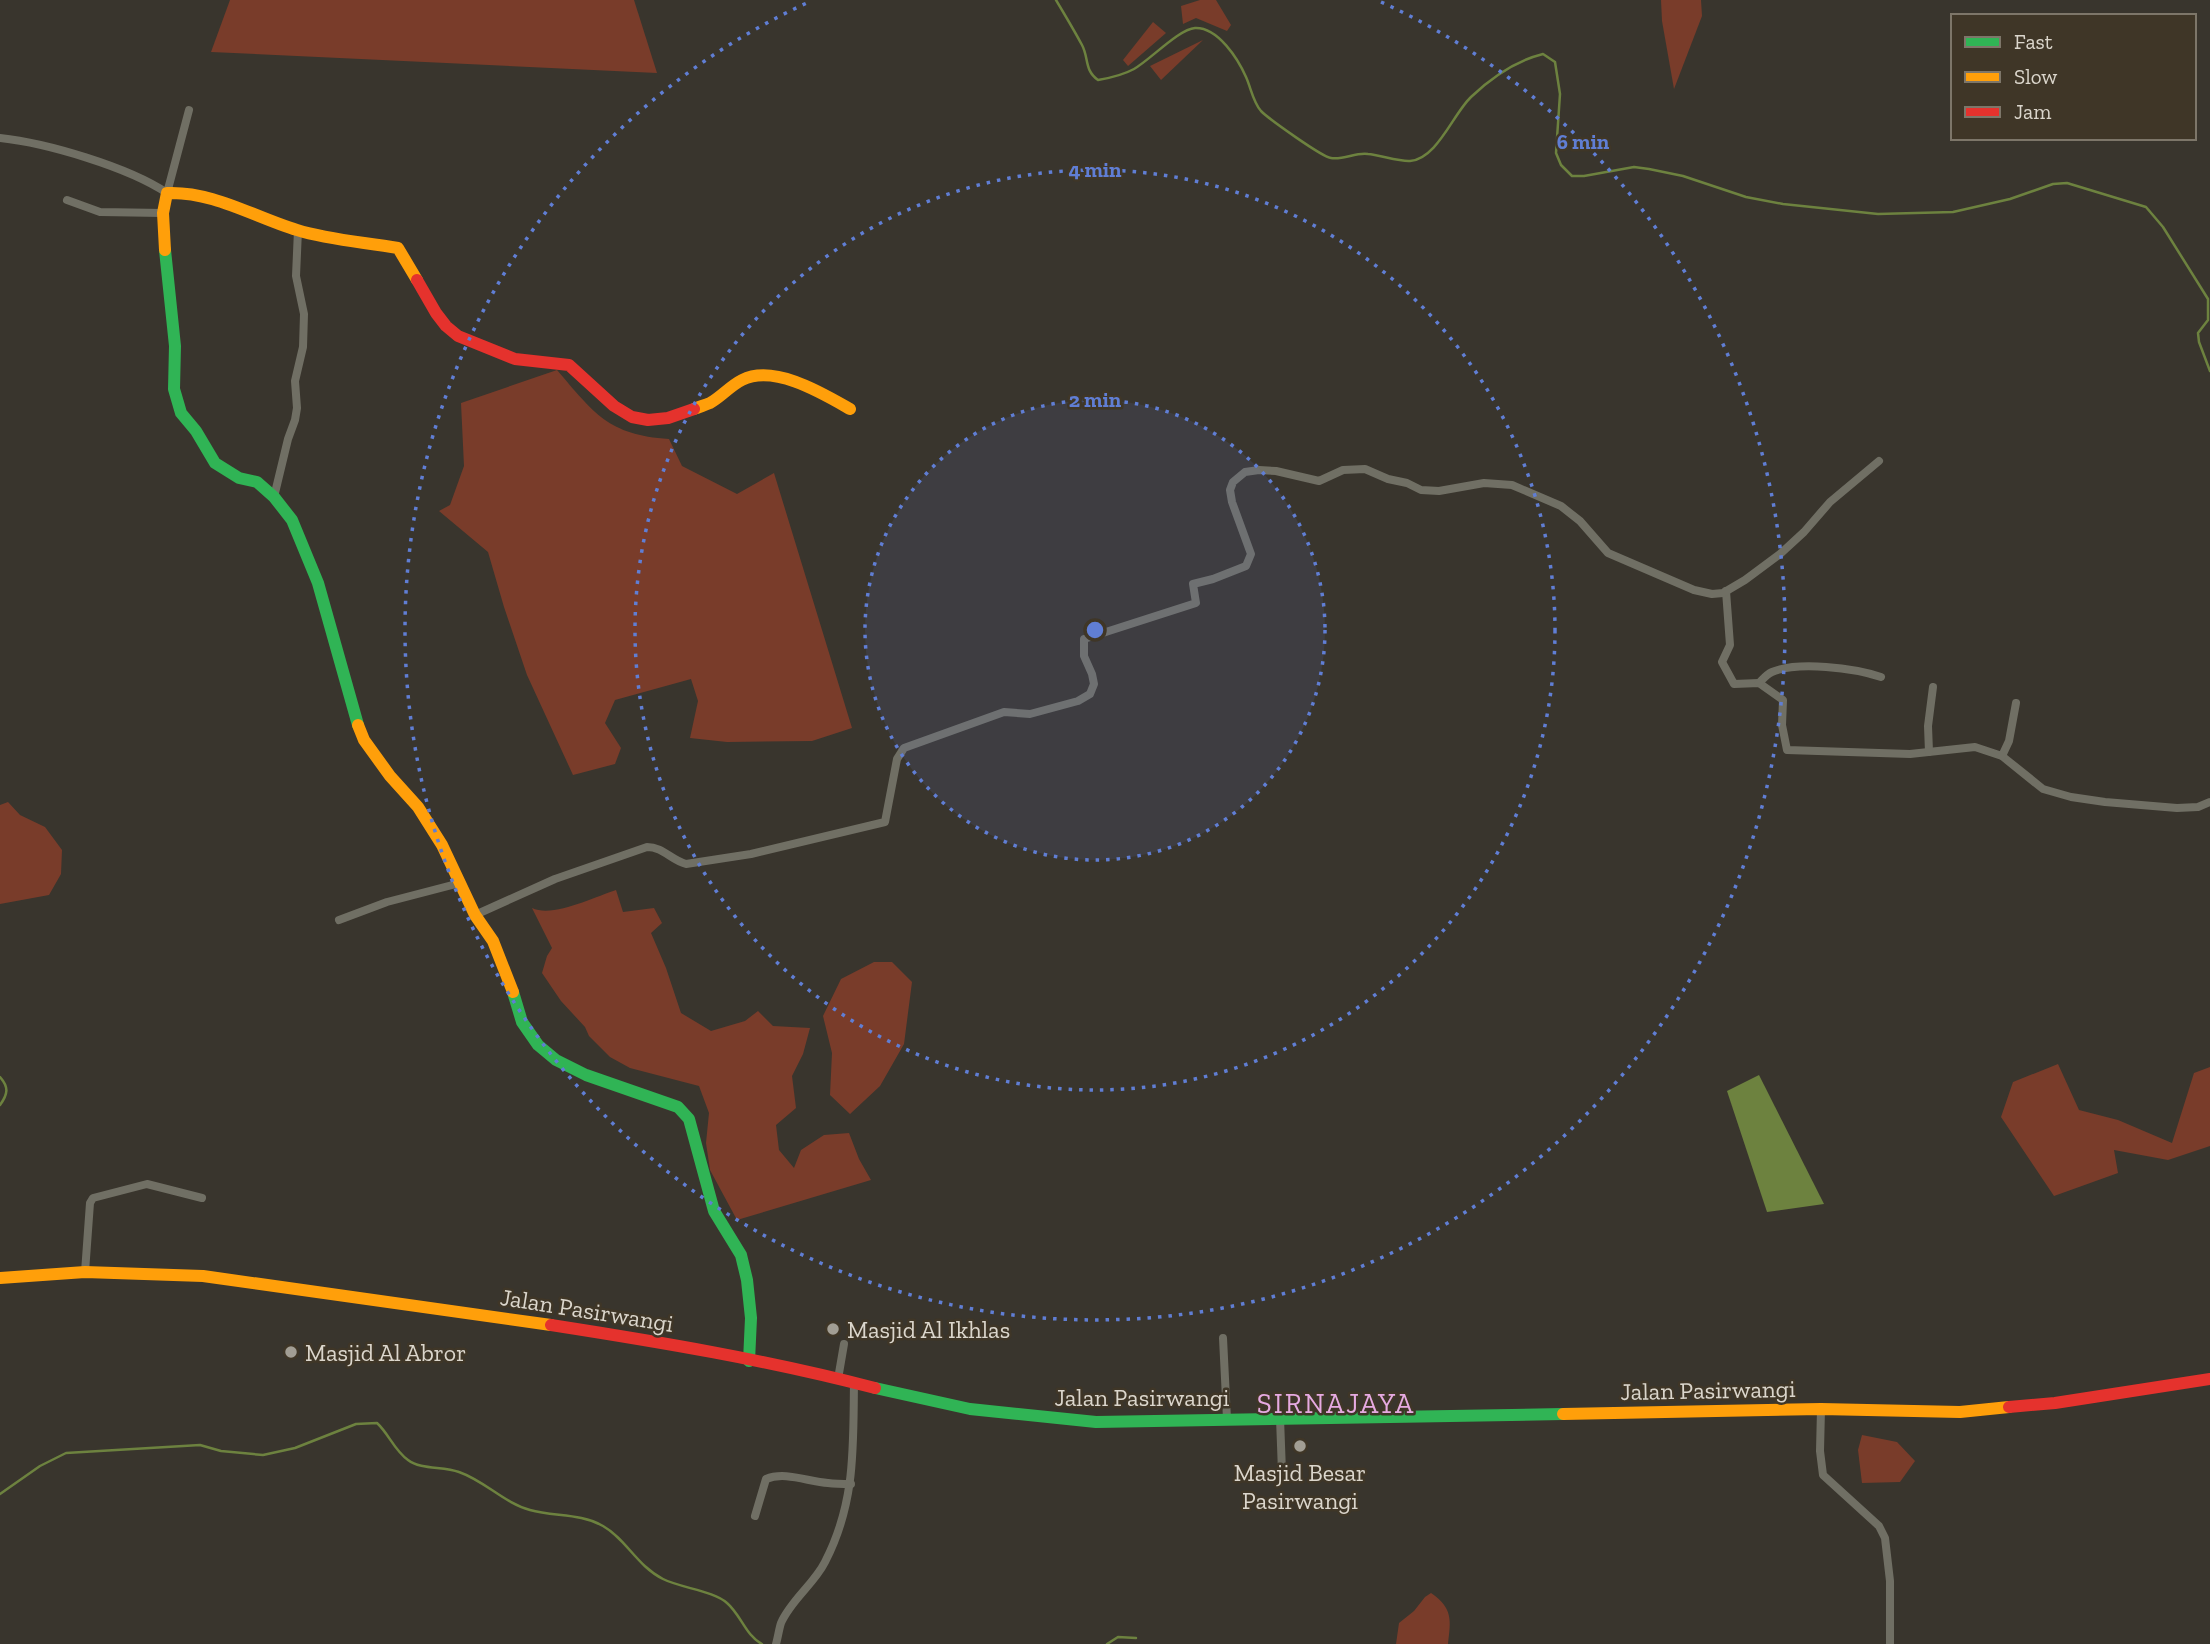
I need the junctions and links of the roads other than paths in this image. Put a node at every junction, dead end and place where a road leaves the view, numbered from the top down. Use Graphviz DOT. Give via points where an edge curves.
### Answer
graph roads {
  1 [pos="189,110"];
  2 [pos="0,138"];
  3 [pos="167,193"];
  4 [pos="67,200"];
  5 [pos="163,213"];
  6 [pos="298,230"];
  7 [pos="850,409"];
  8 [pos="1879,461"];
  9 [pos="274,497"];
  10 [pos="1727,591"];
  11 [pos="1881,677"];
  12 [pos="1759,683"];
  13 [pos="1933,687"];
  14 [pos="2016,703"];
  15 [pos="1929,752"];
  16 [pos="2002,756"];
  17 [pos="2210,802"];
  18 [pos="460,883"];
  19 [pos="475,915"];
  20 [pos="339,920"];
  21 [pos="202,1198"];
  22 [pos="85,1272"];
  23 [pos="0,1278"];
  24 [pos="1223,1338"];
  25 [pos="844,1343"];
  26 [pos="749,1361"];
  27 [pos="838,1379"];
  28 [pos="2210,1379"];
  29 [pos="853,1383"];
  30 [pos="1821,1409"];
  31 [pos="1280,1418"];
  32 [pos="1227,1419"];
  33 [pos="1282,1472"];
  34 [pos="851,1484"];
  35 [pos="755,1516"];
  36 [pos="776,1644"];
  37 [pos="1890,1644"];
  1 -- 3 [label="street"];
  2 -- 3 [label="street" via="101,163"];
  3 -- 5 [label="street"];
  3 -- 6 [label="street" via="189,194"];
  4 -- 5 [label="street" via="100,212"];
  5 -- 9 [label="street" via="177,405 215,463 239,478 257,482"];
  6 -- 7 [label="street" via="398,248 450,331 515,359 569,365 632,417 668,418 710,403 742,380 760,375 815,389"];
  6 -- 9 [label="street" via="296,275 304,314 303,347 295,381 295,420"];
  8 -- 10 [label="street" via="1830,502 1780,554"];
  9 -- 18 [label="street" via="292,520 318,583 364,740 418,807"];
  10 -- 12 [label="street" via="1730,645 1722,662 1734,684"];
  10 -- 19 [label="street" via="1694,590 1608,553 1561,506 1512,485 1484,483 1439,491 1421,490 1365,469 1343,470 1319,481 1276,471 1245,472 1230,490 1251,554 1246,566 1193,584 1196,603 1084,639 1084,656 1094,684 1090,694 1078,701 1030,714 1004,712 904,748 897,759 885,821 686,864 656,847 647,847 555,878"];
  11 -- 12 [label="street" via="1857,669 1811,667 1770,672"];
  12 -- 15 [label="street" via="1783,700 1787,750"];
  13 -- 15 [label="street"];
  14 -- 16 [label="street"];
  15 -- 16 [label="street" via="1975,747"];
  16 -- 17 [label="street" via="2043,789 2071,797 2177,808"];
  18 -- 19 [label="street"];
  18 -- 20 [label="street"];
  19 -- 26 [label="street" via="493,941 522,1022 538,1045 586,1075 678,1107 689,1119 714,1211 741,1255 751,1318"];
  21 -- 22 [label="street" via="147,1184 93,1198"];
  22 -- 23 [label="street, Jalan Pasirwangi"];
  22 -- 26 [label="street, Jalan Pasirwangi" via="203,1276 427,1306 642,1339"];
  24 -- 32 [label="street"];
  25 -- 27 [label="street"];
  26 -- 27 [label="street, Jalan Pasirwangi"];
  27 -- 29 [label="street, Jalan Pasirwangi"];
  28 -- 30 [label="street, Jalan Pasirwangi" via="1960,1412"];
  29 -- 32 [label="street, Jalan Pasirwangi" via="970,1409 1063,1420"];
  29 -- 34 [label="street"];
  30 -- 31 [label="street, Jalan Pasirwangi"];
  30 -- 37 [label="street" via="1823,1475 1879,1526 1885,1538"];
  31 -- 32 [label="street, Jalan Pasirwangi"];
  31 -- 33 [label="street"];
  34 -- 35 [label="street" via="771,1477 766,1479"];
  34 -- 36 [label="street" via="825,1563 781,1623"];
}
